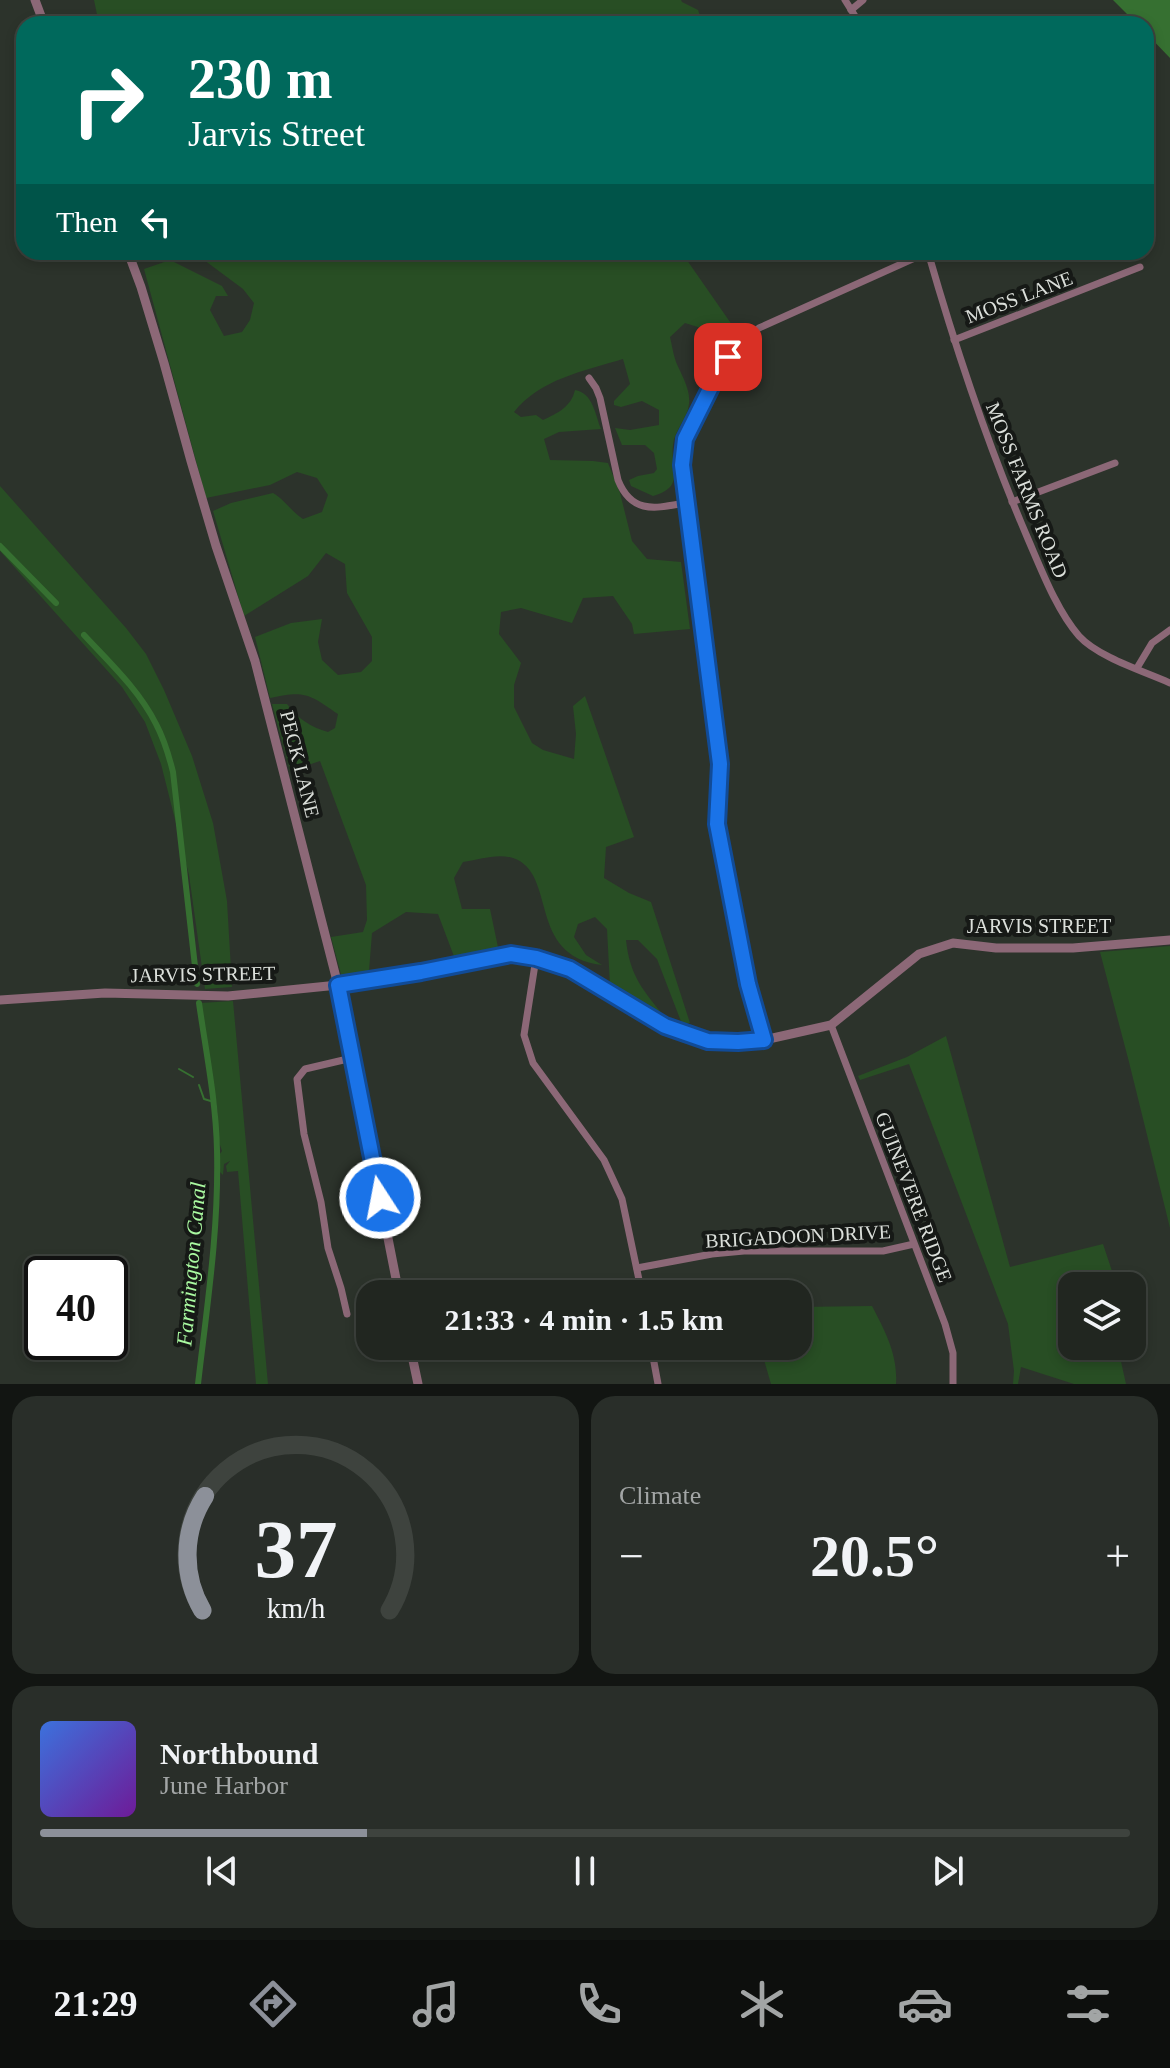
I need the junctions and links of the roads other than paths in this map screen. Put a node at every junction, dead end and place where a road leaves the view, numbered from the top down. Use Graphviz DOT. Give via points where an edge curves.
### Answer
graph roads {
  1 [pos="845,0"];
  2 [pos="863,0"];
  3 [pos="851,10"];
  4 [pos="855,16"];
  5 [pos="131,260"];
  6 [pos="910,260"];
  7 [pos="930,260"];
  8 [pos="1140,267"];
  9 [pos="954,340"];
  10 [pos="589,378"];
  11 [pos="1115,463"];
  12 [pos="1012,502"];
  13 [pos="686,503"];
  14 [pos="1170,630"];
  15 [pos="1137,668"];
  16 [pos="1170,683"];
  17 [pos="1170,940"];
  18 [pos="536,958"];
  19 [pos="338,985"];
  20 [pos="0,1000"];
  21 [pos="831,1025"];
  22 [pos="764,1040"];
  23 [pos="352,1058"];
  24 [pos="914,1244"];
  25 [pos="637,1268"];
  26 [pos="396,1280"];
  27 [pos="639,1280"];
  28 [pos="347,1314"];
  29 [pos="413,1360"];
  30 [pos="654,1360"];
  31 [pos="418,1384"];
  32 [pos="658,1384"];
  33 [pos="953,1384"];
  1 -- 3 [label="street"];
  2 -- 3 [label="street"];
  3 -- 4 [label="street"];
  5 -- 19 [label="street, PECK LANE" via="255,661"];
  6 -- 13 [label="street" via="759,328 737,344 685,439"];
  7 -- 9 [label="street, MOSS FARMS ROAD"];
  8 -- 9 [label="street, MOSS LANE"];
  9 -- 12 [label="street, MOSS FARMS ROAD"];
  10 -- 13 [label="street" via="600,398 622,491 645,508"];
  11 -- 12 [label="street"];
  12 -- 15 [label="street, MOSS FARMS ROAD" via="1052,594 1078,635 1096,651"];
  13 -- 22 [label="street" via="720,764 717,824"];
  14 -- 15 [label="street" via="1152,643"];
  15 -- 16 [label="street, MOSS FARMS ROAD"];
  17 -- 21 [label="street, JARVIS STREET" via="1073,948 953,943 919,954"];
  18 -- 19 [label="street, JARVIS STREET" via="511,954"];
  18 -- 22 [label="street, JARVIS STREET" via="570,969 665,1026 708,1041"];
  18 -- 25 [label="street" via="524,1035 533,1063 604,1160 622,1199"];
  19 -- 20 [label="street, JARVIS STREET" via="228,996 105,993"];
  19 -- 23 [label="street, PECK LANE"];
  21 -- 22 [label="street, JARVIS STREET"];
  21 -- 24 [label="street, GUINEVERE RIDGE"];
  23 -- 26 [label="street, PECK LANE"];
  23 -- 28 [label="street" via="305,1069 297,1079 328,1248"];
  24 -- 25 [label="street, BRIGADOON DRIVE" via="883,1251 744,1251"];
  24 -- 33 [label="street, GUINEVERE RIDGE" via="945,1324 953,1353"];
  25 -- 27 [label="street"];
  29 -- 31 [label="street"];
  30 -- 32 [label="street"];
}
